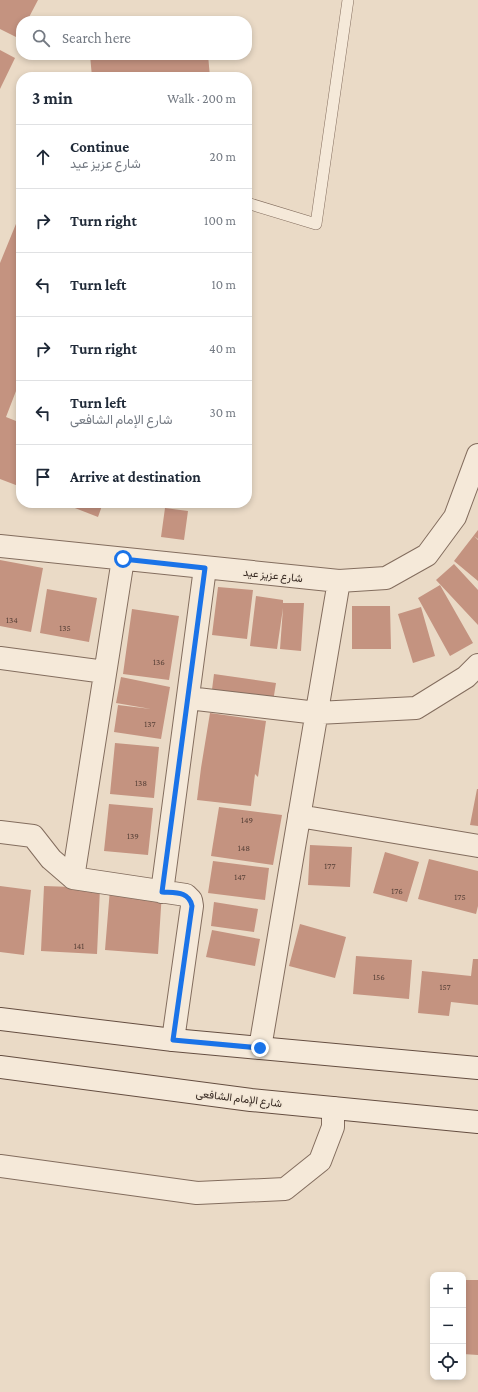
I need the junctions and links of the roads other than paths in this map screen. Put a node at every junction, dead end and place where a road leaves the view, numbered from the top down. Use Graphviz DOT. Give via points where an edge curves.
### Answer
graph roads {
  1 [pos="348,0"];
  2 [pos="252,204"];
  3 [pos="478,455"];
  4 [pos="0,546"];
  5 [pos="123,559"];
  6 [pos="205,568"];
  7 [pos="339,581"];
  8 [pos="0,658"];
  9 [pos="478,665"];
  10 [pos="105,672"];
  11 [pos="188,698"];
  12 [pos="316,713"];
  13 [pos="299,816"];
  14 [pos="0,832"];
  15 [pos="478,846"];
  16 [pos="73,878"];
  17 [pos="162,892"];
  18 [pos="0,1019"];
  19 [pos="173,1040"];
  20 [pos="260,1048"];
  21 [pos="0,1067"];
  22 [pos="478,1068"];
  23 [pos="333,1108"];
  24 [pos="478,1122"];
  25 [pos="0,1166"];
  1 -- 2 [label="lane" via="316,224"];
  3 -- 7 [label="street, شارع عزيز عيد" via="455,517 427,555 386,578"];
  4 -- 5 [label="street, شارع عزيز عيد"];
  5 -- 6 [label="street, شارع عزيز عيد"];
  5 -- 10 [label="street"];
  6 -- 7 [label="street, شارع عزيز عيد"];
  6 -- 11 [label="street"];
  7 -- 12 [label="street"];
  8 -- 10 [label="street"];
  9 -- 12 [label="street" via="466,677 416,708"];
  10 -- 16 [label="street"];
  11 -- 12 [label="street"];
  11 -- 17 [label="street"];
  12 -- 13 [label="street"];
  13 -- 15 [label="street"];
  13 -- 20 [label="street"];
  14 -- 16 [label="street" via="33,836 51,859"];
  16 -- 17 [label="street"];
  17 -- 19 [label="street" via="186,895 192,906"];
  18 -- 19 [label="street"];
  19 -- 20 [label="street"];
  20 -- 22 [label="street"];
  21 -- 23 [label="street, شارع الإمام الشافعى" via="251,1100"];
  23 -- 24 [label="street, شارع الإمام الشافعى"];
  23 -- 25 [label="street" via="333,1127 320,1161 285,1190 197,1193"];
}
